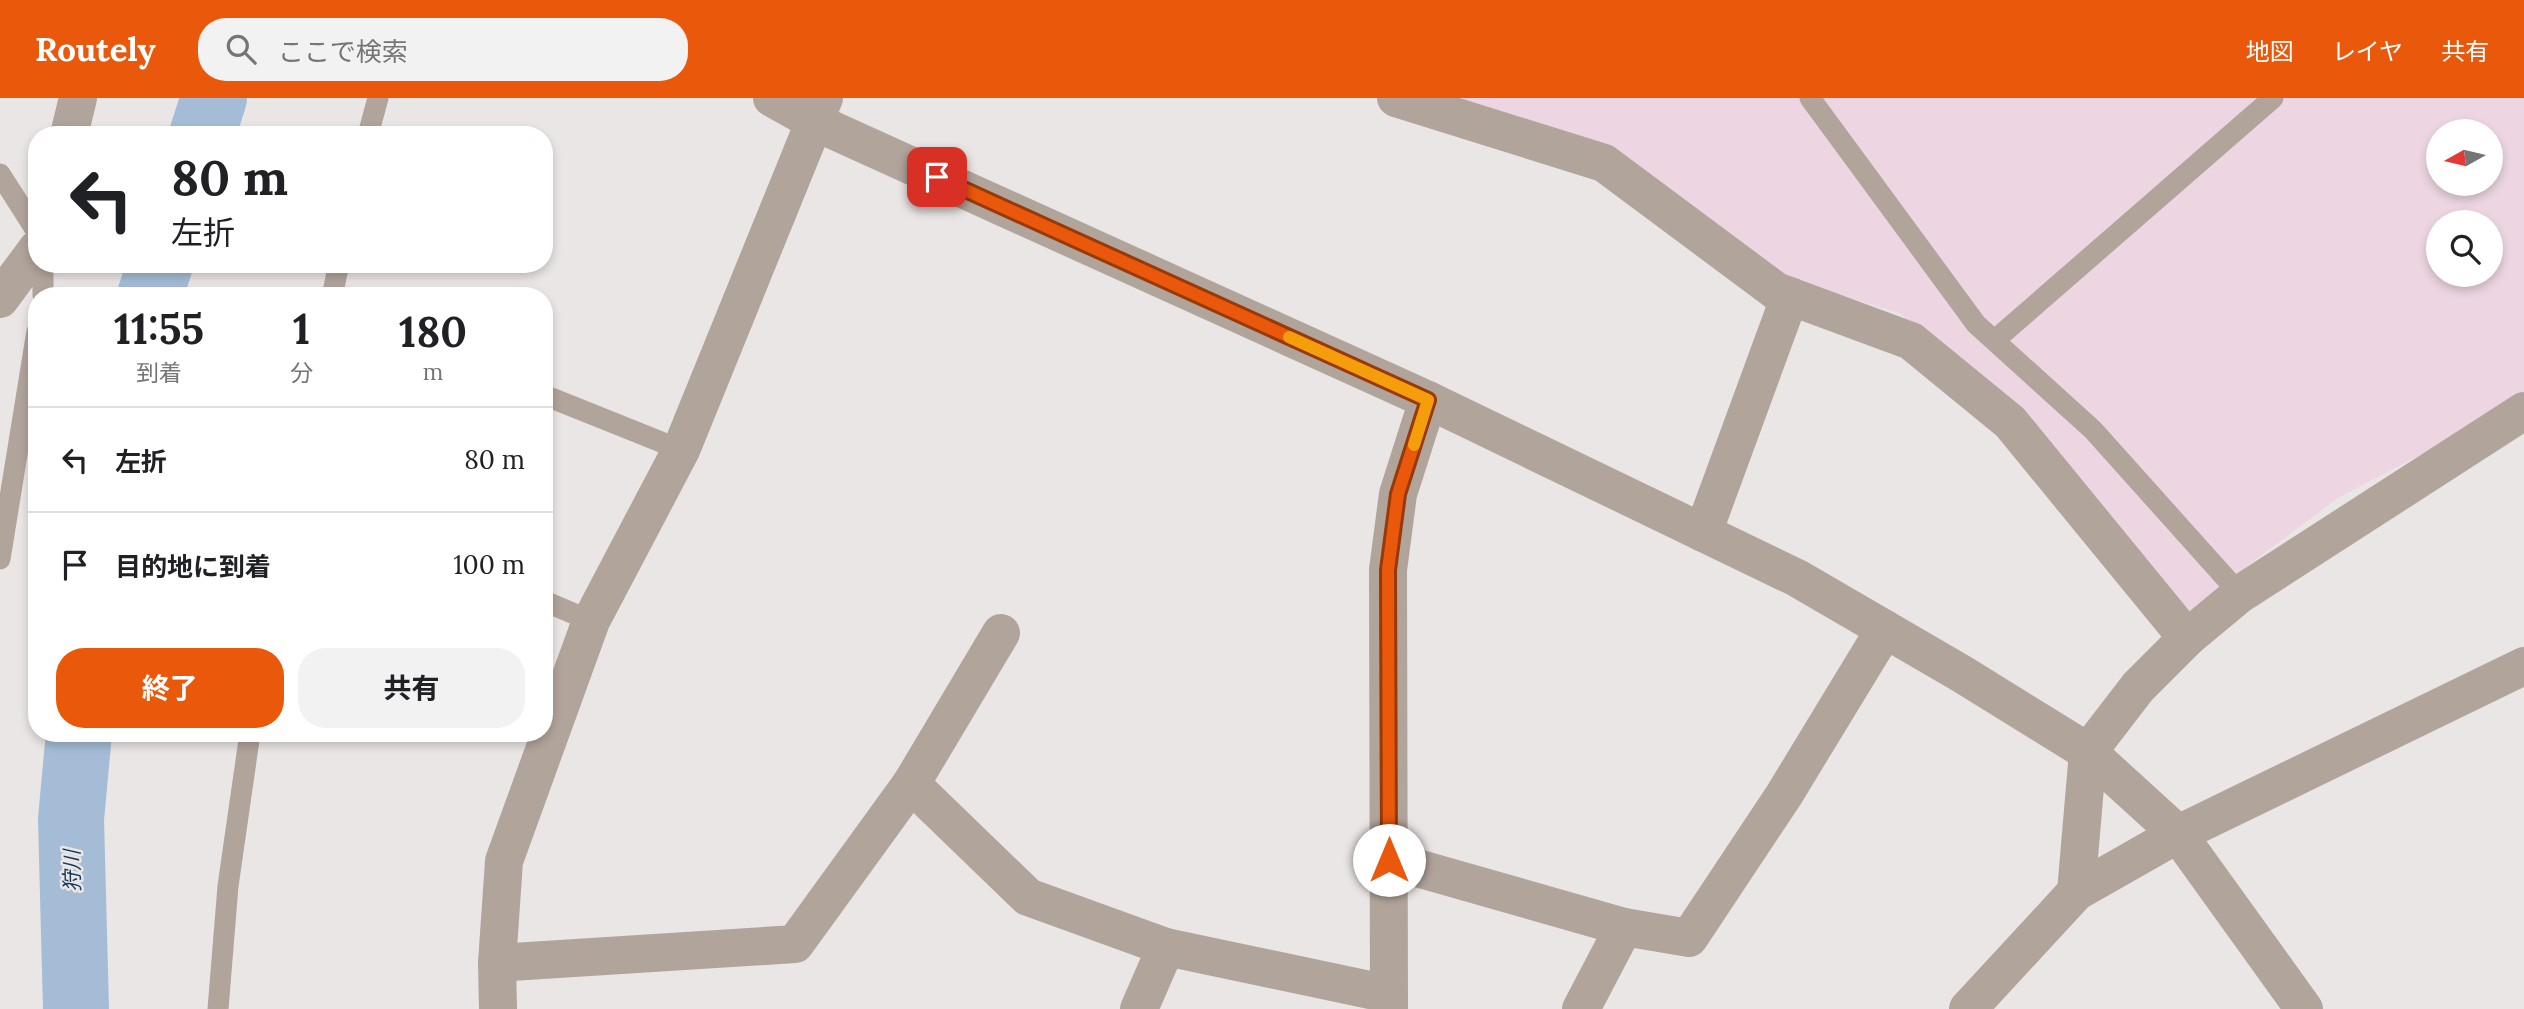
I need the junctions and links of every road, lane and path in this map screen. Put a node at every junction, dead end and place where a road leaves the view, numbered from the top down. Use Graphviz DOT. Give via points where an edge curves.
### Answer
graph roads {
  1 [pos="78,98"];
  2 [pos="378,98"];
  3 [pos="772,98"];
  4 [pos="1396,98"];
  5 [pos="1810,98"];
  6 [pos="2273,98"];
  7 [pos="819,110"];
  8 [pos="71,126"];
  9 [pos="371,126"];
  10 [pos="0,174"];
  11 [pos="28,218"];
  12 [pos="28,261"];
  13 [pos="1790,296"];
  14 [pos="0,299"];
  15 [pos="1995,340"];
  16 [pos="28,386"];
  17 [pos="553,400"];
  18 [pos="1428,400"];
  19 [pos="2524,411"];
  20 [pos="681,450"];
  21 [pos="1703,533"];
  22 [pos="0,559"];
  23 [pos="2240,594"];
  24 [pos="553,605"];
  25 [pos="591,621"];
  26 [pos="1885,629"];
  27 [pos="1001,632"];
  28 [pos="2188,638"];
  29 [pos="2524,666"];
  30 [pos="553,726"];
  31 [pos="249,742"];
  32 [pos="547,742"];
  33 [pos="2088,752"];
  34 [pos="911,783"];
  35 [pos="2178,834"];
  36 [pos="1389,860"];
  37 [pos="2076,892"];
  38 [pos="1624,927"];
  39 [pos="1166,947"];
  40 [pos="497,963"];
  41 [pos="1389,1002"];
  42 [pos="218,1009"];
  43 [pos="498,1009"];
  44 [pos="1139,1009"];
  45 [pos="1581,1009"];
  46 [pos="1968,1009"];
  47 [pos="2304,1009"];
  1 -- 8 [label="street"];
  2 -- 9 [label="lane"];
  3 -- 7 [label="street"];
  4 -- 13 [label="street" via="1604,163 1776,291"];
  5 -- 15 [label="lane" via="1976,324"];
  6 -- 15 [label="lane"];
  7 -- 18 [label="street"];
  7 -- 20 [label="street"];
  10 -- 11 [label="lane"];
  12 -- 14 [label="street"];
  13 -- 21 [label="street"];
  13 -- 28 [label="street" via="1911,341 2010,422"];
  15 -- 23 [label="lane" via="2093,430"];
  16 -- 22 [label="lane"];
  17 -- 20 [label="lane"];
  18 -- 21 [label="street"];
  18 -- 36 [label="street" via="1398,494 1388,570"];
  19 -- 23 [label="street"];
  20 -- 25 [label="street"];
  21 -- 26 [label="street" via="1797,578"];
  23 -- 28 [label="street"];
  24 -- 25 [label="lane"];
  25 -- 30 [label="street"];
  26 -- 33 [label="street"];
  26 -- 38 [label="street" via="1784,795 1689,938"];
  27 -- 34 [label="street"];
  28 -- 33 [label="street" via="2138,687"];
  29 -- 35 [label="street"];
  31 -- 42 [label="lane" via="228,886"];
  32 -- 40 [label="street" via="504,861"];
  33 -- 35 [label="street"];
  33 -- 37 [label="street"];
  34 -- 39 [label="street" via="1028,897"];
  34 -- 40 [label="street" via="795,944"];
  35 -- 37 [label="street"];
  35 -- 47 [label="street"];
  36 -- 38 [label="street"];
  36 -- 41 [label="street"];
  37 -- 46 [label="street"];
  38 -- 45 [label="street"];
  39 -- 41 [label="street"];
  39 -- 44 [label="street"];
  40 -- 43 [label="street"];
}
